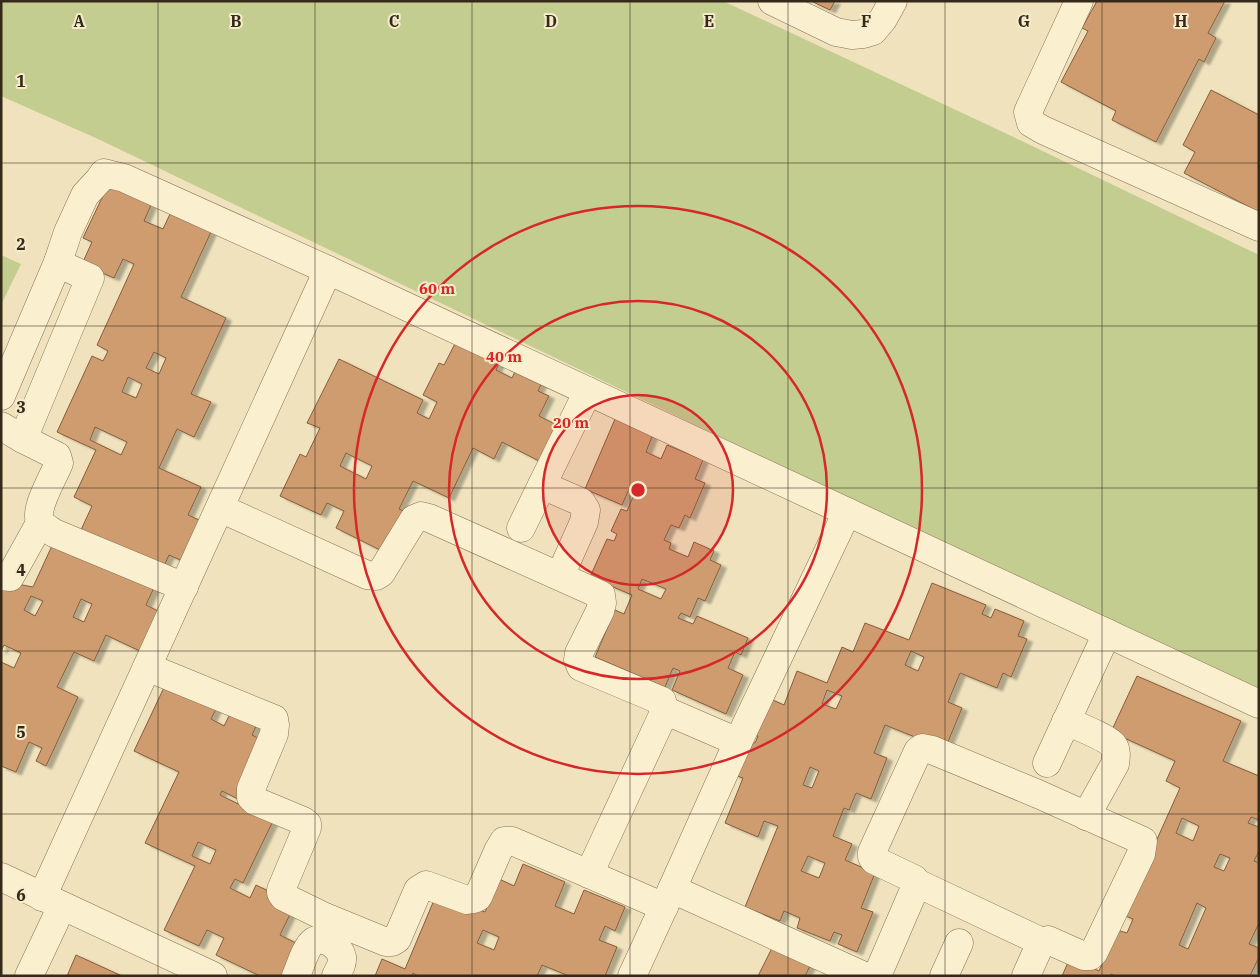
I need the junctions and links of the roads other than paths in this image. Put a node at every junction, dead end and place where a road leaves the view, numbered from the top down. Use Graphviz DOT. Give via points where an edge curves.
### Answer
graph roads {
  1 [pos="772,1"];
  2 [pos="893,1"];
  3 [pos="1079,1"];
  4 [pos="1259,227"];
  5 [pos="58,262"];
  6 [pos="328,270"];
  7 [pos="588,391"];
  8 [pos="1,396"];
  9 [pos="12,432"];
  10 [pos="542,484"];
  11 [pos="220,508"];
  12 [pos="847,512"];
  13 [pos="40,523"];
  14 [pos="521,528"];
  15 [pos="1,576"];
  16 [pos="560,576"];
  17 [pos="184,587"];
  18 [pos="1107,633"];
  19 [pos="147,667"];
  20 [pos="1259,704"];
  21 [pos="664,710"];
  22 [pos="1066,722"];
  23 [pos="738,742"];
  24 [pos="1047,763"];
  25 [pos="1086,816"];
  26 [pos="589,874"];
  27 [pos="1,878"];
  28 [pos="917,884"];
  29 [pos="668,898"];
  30 [pos="52,901"];
  31 [pos="335,932"];
  32 [pos="1042,942"];
  33 [pos="959,943"];
  34 [pos="29,976"];
  35 [pos="213,976"];
  36 [pos="296,976"];
  37 [pos="336,976"];
  38 [pos="632,976"];
  39 [pos="864,976"];
  40 [pos="877,976"];
  41 [pos="944,976"];
  42 [pos="1026,976"];
  1 -- 2 [label="street" via="836,32 852,35 873,31"];
  3 -- 4 [label="street" via="1028,112 1031,123"];
  5 -- 6 [label="street" via="85,195 104,174 124,178"];
  5 -- 8 [label="street"];
  5 -- 9 [label="street" via="90,278"];
  6 -- 7 [label="street"];
  6 -- 11 [label="street"];
  7 -- 10 [label="street"];
  7 -- 12 [label="street"];
  9 -- 13 [label="street" via="57,456 59,463 38,514"];
  10 -- 14 [label="street"];
  10 -- 16 [label="street" via="581,502 586,510 584,522"];
  11 -- 16 [label="street" via="368,575 382,573 414,519 421,516"];
  11 -- 17 [label="street"];
  12 -- 18 [label="street"];
  12 -- 23 [label="street"];
  13 -- 15 [label="street" via="10,577"];
  13 -- 17 [label="street" via="54,533"];
  16 -- 21 [label="street" via="601,595 600,611 579,653 581,667 662,701"];
  17 -- 19 [label="street"];
  18 -- 20 [label="street"];
  18 -- 22 [label="street"];
  19 -- 30 [label="street"];
  19 -- 31 [label="street" via="274,719 274,734 251,789 251,797 307,824 281,893 325,917"];
  21 -- 23 [label="street"];
  21 -- 26 [label="street"];
  22 -- 24 [label="street"];
  22 -- 25 [label="street" via="1113,745 1117,754 1115,764"];
  23 -- 29 [label="street"];
  25 -- 28 [label="street" via="922,748 872,852 874,860 914,879"];
  25 -- 32 [label="street" via="1143,841 1141,854 1090,956 1048,940"];
  26 -- 29 [label="street"];
  26 -- 31 [label="street" via="512,841 504,842 478,897 467,900 426,885 418,890 397,939 392,942"];
  27 -- 30 [label="street"];
  28 -- 32 [label="street"];
  28 -- 40 [label="street"];
  29 -- 38 [label="street"];
  29 -- 39 [label="street"];
  30 -- 34 [label="street"];
  30 -- 35 [label="street"];
  31 -- 36 [label="street" via="313,942"];
  31 -- 37 [label="street" via="342,959"];
  32 -- 42 [label="street"];
  33 -- 41 [label="street"];
}
